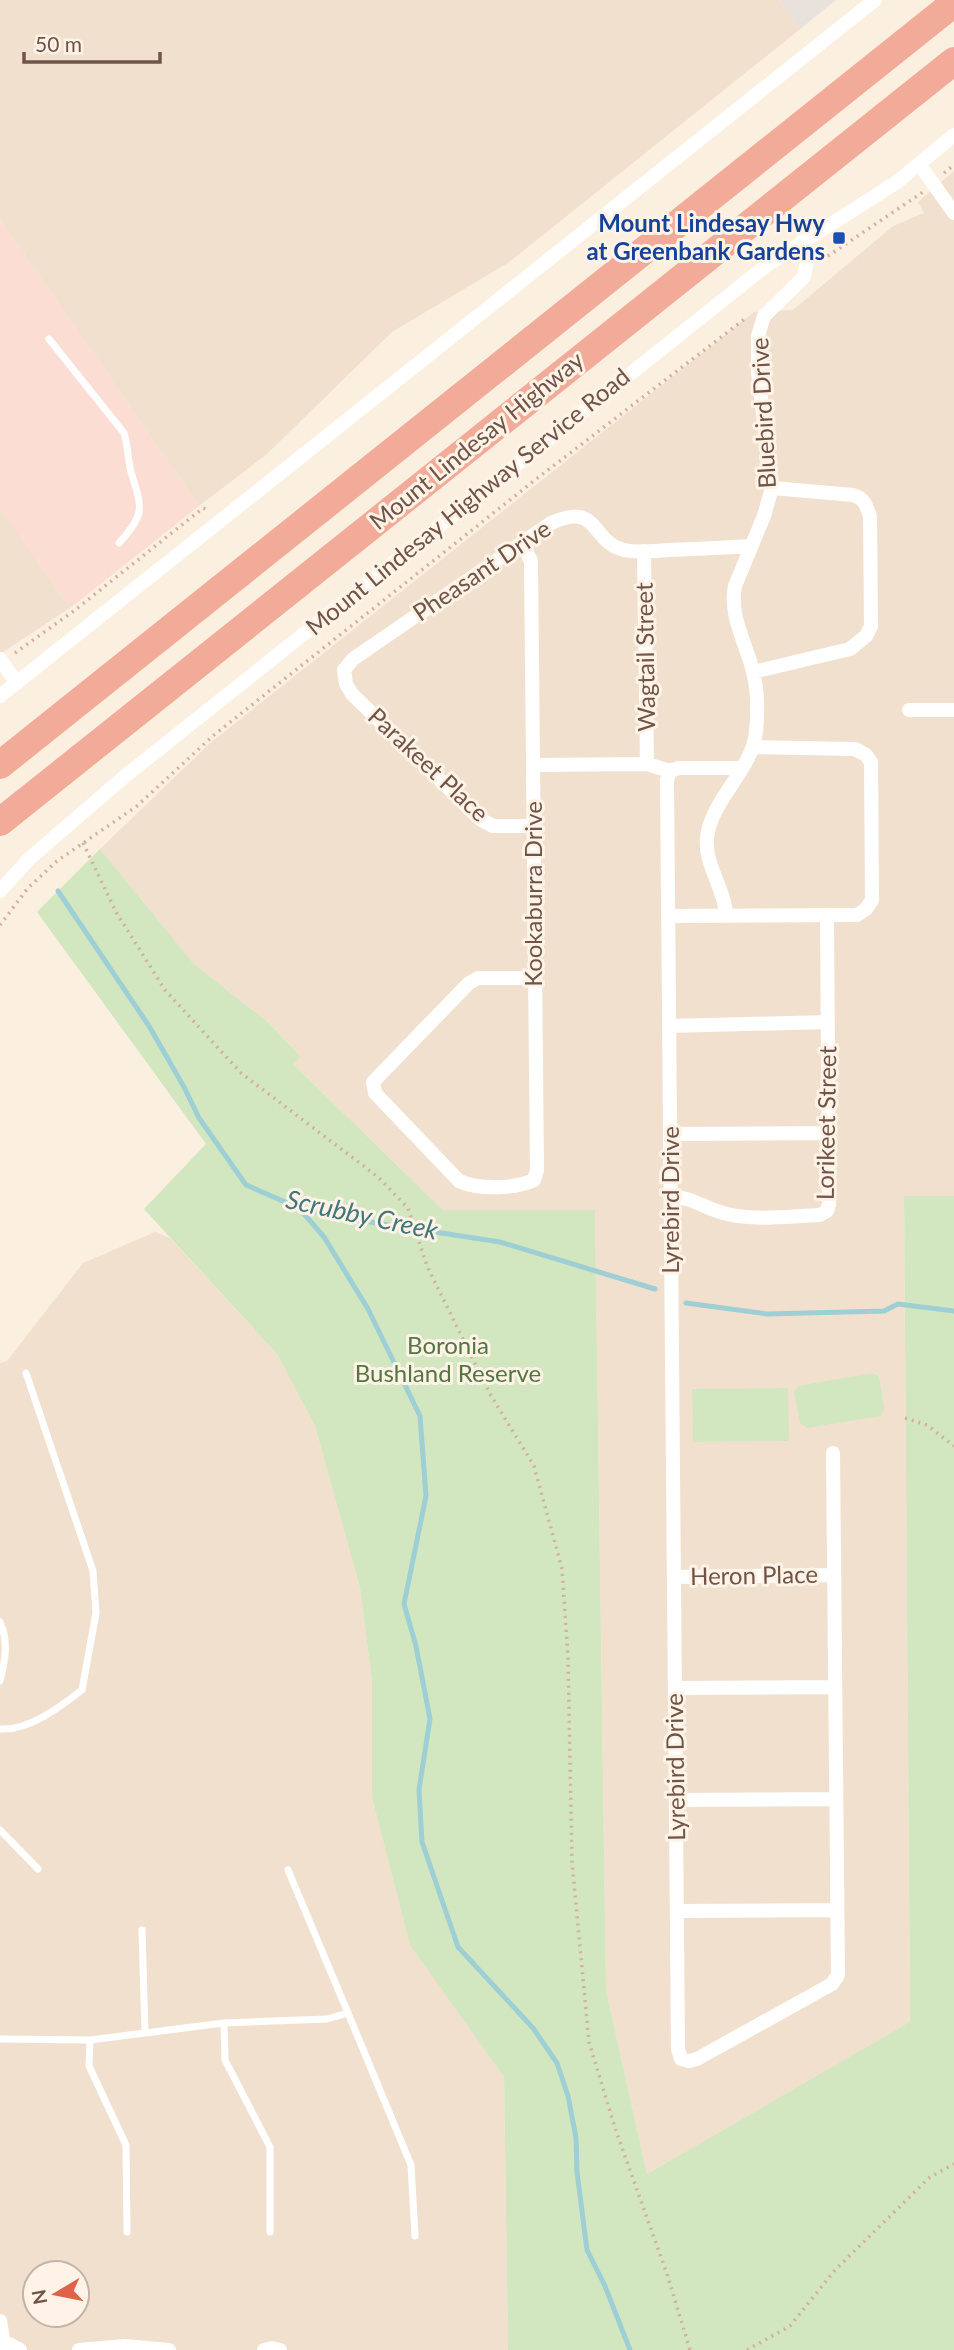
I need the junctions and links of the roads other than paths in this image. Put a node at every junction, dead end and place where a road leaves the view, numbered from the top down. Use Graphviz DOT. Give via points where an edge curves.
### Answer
graph roads {
  1 [pos="875,0"];
  2 [pos="949,5"];
  3 [pos="954,61"];
  4 [pos="954,135"];
  5 [pos="920,165"];
  6 [pos="954,212"];
  7 [pos="802,241"];
  8 [pos="49,339"];
  9 [pos="772,488"];
  10 [pos="119,543"];
  11 [pos="520,545"];
  12 [pos="750,547"];
  13 [pos="644,551"];
  14 [pos="1,661"];
  15 [pos="344,670"];
  16 [pos="753,672"];
  17 [pos="17,683"];
  18 [pos="0,696"];
  19 [pos="909,710"];
  20 [pos="954,710"];
  21 [pos="753,747"];
  22 [pos="647,764"];
  23 [pos="0,765"];
  24 [pos="533,765"];
  25 [pos="741,768"];
  26 [pos="670,771"];
  27 [pos="0,822"];
  28 [pos="534,826"];
  29 [pos="0,891"];
  30 [pos="726,915"];
  31 [pos="827,915"];
  32 [pos="668,916"];
  33 [pos="535,978"];
  34 [pos="828,1022"];
  35 [pos="669,1026"];
  36 [pos="828,1133"];
  37 [pos="670,1134"];
  38 [pos="670,1196"];
  39 [pos="26,1373"];
  40 [pos="833,1453"];
  41 [pos="834,1575"];
  42 [pos="674,1577"];
  43 [pos="0,1622"];
  44 [pos="0,1681"];
  45 [pos="675,1688"];
  46 [pos="835,1688"];
  47 [pos="0,1729"];
  48 [pos="836,1799"];
  49 [pos="676,1800"];
  50 [pos="0,1830"];
  51 [pos="38,1868"];
  52 [pos="288,1870"];
  53 [pos="837,1910"];
  54 [pos="677,1911"];
  55 [pos="142,1930"];
  56 [pos="348,2013"];
  57 [pos="224,2023"];
  58 [pos="145,2033"];
  59 [pos="0,2039"];
  60 [pos="90,2040"];
  61 [pos="127,2232"];
  62 [pos="270,2232"];
  63 [pos="415,2236"];
  64 [pos="0,2321"];
  65 [pos="2,2345"];
  66 [pos="20,2350"];
  67 [pos="79,2350"];
  68 [pos="169,2350"];
  69 [pos="264,2350"];
  70 [pos="280,2350"];
  1 -- 17 [label="street"];
  2 -- 23 [label="highway, Mount Lindesay Highway"];
  3 -- 27 [label="highway, Mount Lindesay Highway"];
  4 -- 5 [label="street, Mount Lindesay Highway Service Road"];
  5 -- 6 [label="street"];
  5 -- 7 [label="street, Mount Lindesay Highway Service Road"];
  7 -- 9 [label="street, Bluebird Drive" via="806,270 799,285 764,316 758,336"];
  7 -- 29 [label="street, Mount Lindesay Highway Service Road" via="124,777 53,837"];
  8 -- 10 [label="lane" via="124,433 140,509 135,525"];
  9 -- 12 [label="street, Bluebird Drive"];
  9 -- 16 [label="street" via="861,497 870,516 871,626 850,649"];
  11 -- 13 [label="street, Pheasant Drive" via="551,523 581,516 622,550"];
  11 -- 15 [label="street, Pheasant Drive" via="353,659"];
  11 -- 24 [label="street, Kookaburra Drive" via="531,561"];
  12 -- 13 [label="street, Pheasant Drive"];
  12 -- 16 [label="street, Bluebird Drive" via="732,598"];
  13 -- 22 [label="street, Wagtail Street"];
  14 -- 17 [label="street"];
  15 -- 28 [label="street, Parakeet Place" via="352,694 480,819 493,826"];
  16 -- 21 [label="street, Bluebird Drive" via="757,696"];
  17 -- 18 [label="street"];
  19 -- 20 [label="street"];
  21 -- 25 [label="street, Bluebird Drive"];
  21 -- 31 [label="street" via="855,749 871,762 872,900 857,915"];
  22 -- 24 [label="street"];
  22 -- 26 [label="street"];
  24 -- 28 [label="street, Kookaburra Drive"];
  25 -- 26 [label="street"];
  25 -- 30 [label="street, Bluebird Drive" via="711,823 707,840"];
  26 -- 32 [label="street, Lyrebird Drive"];
  28 -- 33 [label="street, Kookaburra Drive"];
  30 -- 31 [label="street"];
  30 -- 32 [label="street"];
  31 -- 34 [label="street, Lorikeet Street"];
  32 -- 35 [label="street, Lyrebird Drive"];
  33 -- 33 [label="street, Kookaburra Drive" via="478,978 469,983 373,1082 375,1094 459,1181 470,1185 522,1186 534,1181"];
  34 -- 35 [label="street"];
  34 -- 36 [label="street, Lorikeet Street"];
  35 -- 37 [label="street, Lyrebird Drive"];
  36 -- 37 [label="street"];
  36 -- 38 [label="street, Lorikeet Street" via="829,1204 827,1212 820,1215 741,1217 690,1197"];
  37 -- 38 [label="street, Lyrebird Drive"];
  38 -- 42 [label="street, Lyrebird Drive"];
  39 -- 47 [label="lane" via="93,1571 96,1613 82,1690 51,1714"];
  40 -- 41 [label="street, Lyrebird Drive"];
  41 -- 42 [label="street, Heron Place"];
  41 -- 46 [label="street, Lyrebird Drive"];
  42 -- 45 [label="street, Lyrebird Drive"];
  43 -- 44 [label="lane" via="5,1660"];
  45 -- 46 [label="street"];
  45 -- 49 [label="street, Lyrebird Drive"];
  46 -- 48 [label="street, Lyrebird Drive"];
  48 -- 49 [label="street"];
  48 -- 53 [label="street, Lyrebird Drive"];
  49 -- 54 [label="street, Lyrebird Drive"];
  50 -- 51 [label="lane"];
  52 -- 56 [label="lane"];
  53 -- 54 [label="street"];
  53 -- 54 [label="street, Lyrebird Drive" via="836,1980 689,2061 681,2059 678,2049"];
  55 -- 58 [label="lane"];
  56 -- 57 [label="lane" via="327,2019"];
  56 -- 63 [label="lane" via="411,2165"];
  57 -- 58 [label="lane"];
  57 -- 62 [label="lane" via="225,2060 270,2147"];
  58 -- 60 [label="lane"];
  59 -- 60 [label="lane"];
  60 -- 61 [label="lane" via="89,2066 125,2145"];
  64 -- 65 [label="street"];
  65 -- 66 [label="street"];
  67 -- 68 [label="street" via="125,2346"];
  69 -- 70 [label="street"];
}
